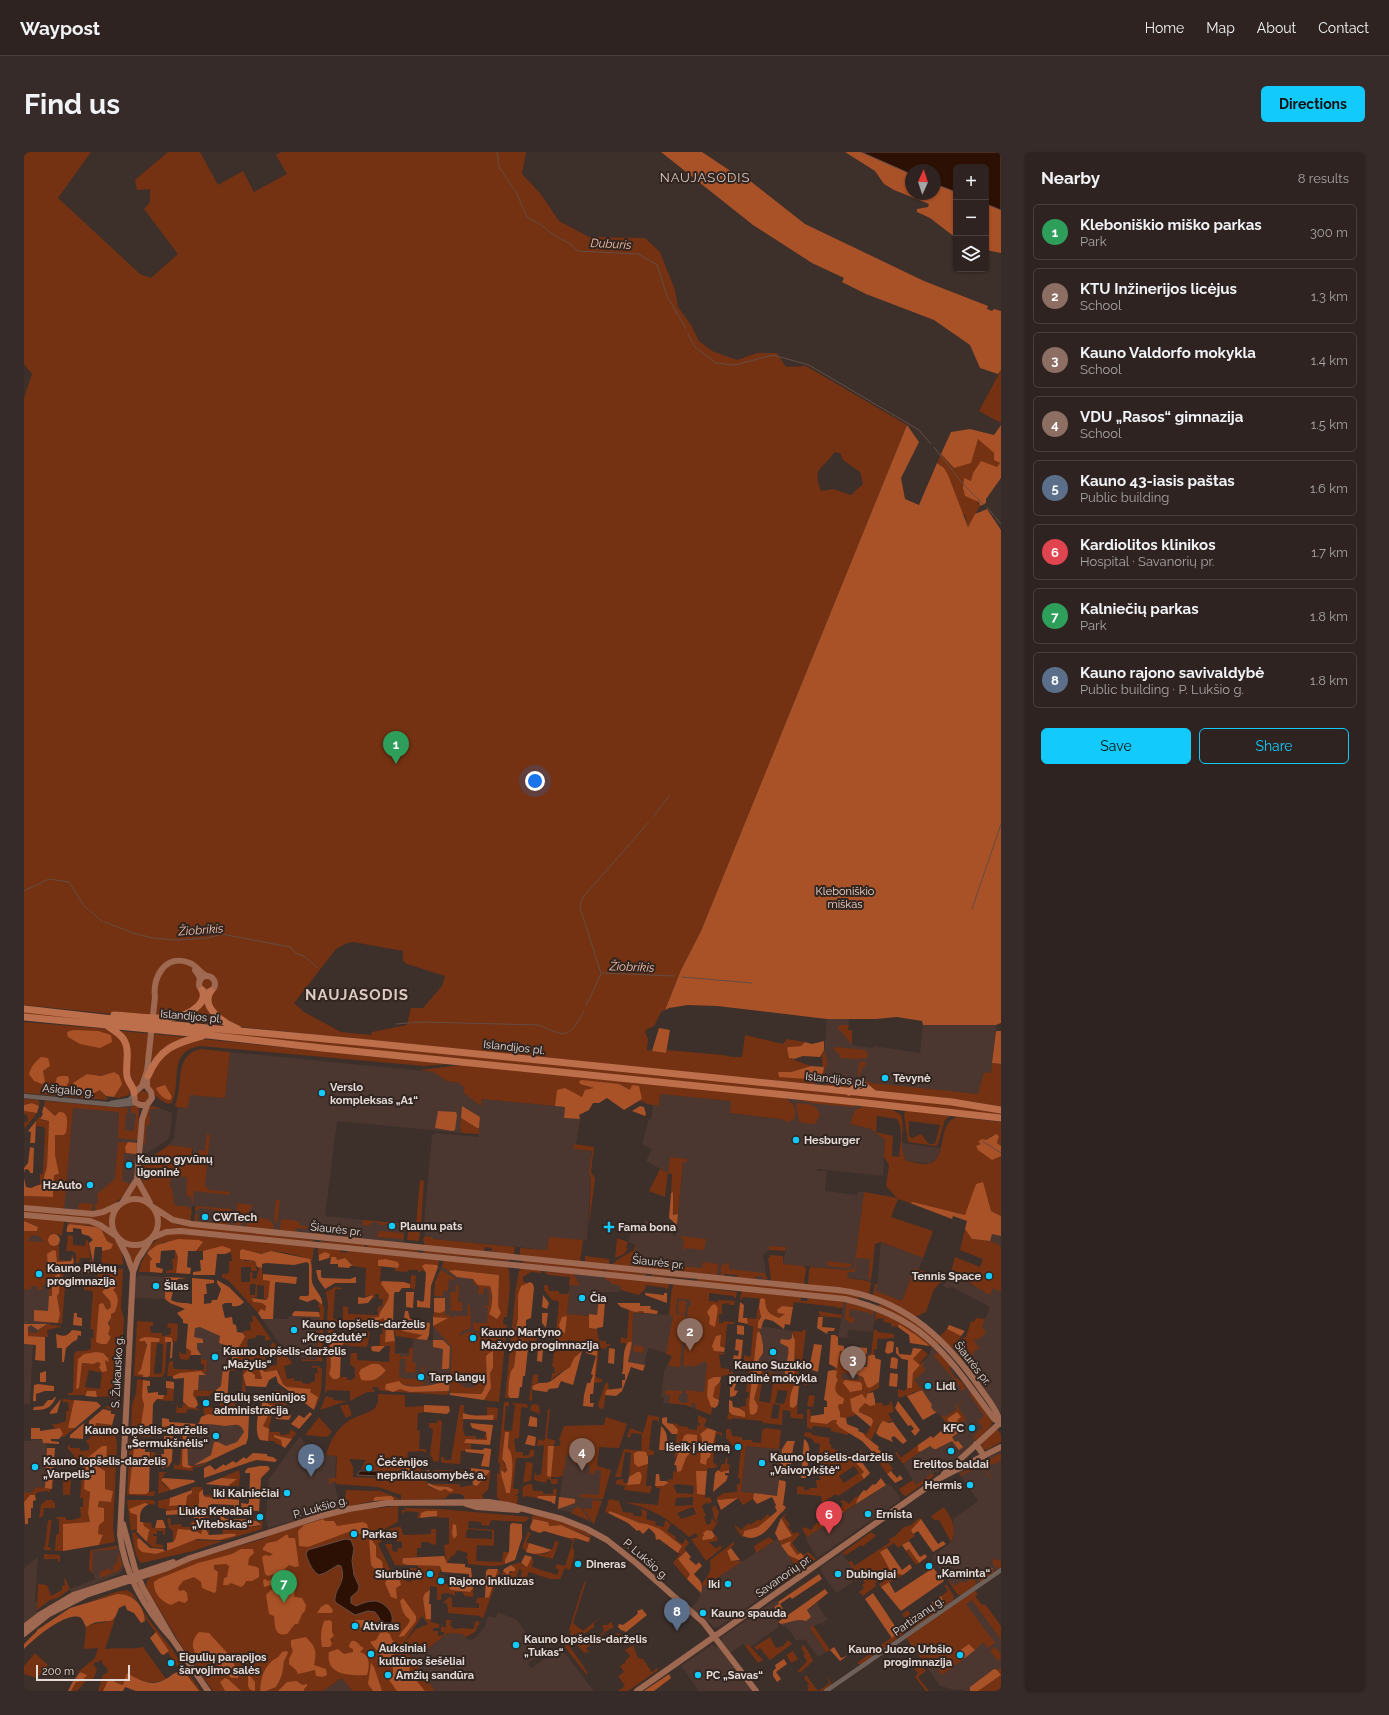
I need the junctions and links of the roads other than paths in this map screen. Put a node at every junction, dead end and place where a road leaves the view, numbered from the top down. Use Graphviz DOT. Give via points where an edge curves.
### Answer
graph roads {
  1 [pos="207,976"];
  2 [pos="200,981"];
  3 [pos="202,990"];
  4 [pos="211,991"];
  5 [pos="155,997"];
  6 [pos="24,1009"];
  7 [pos="68,1014"];
  8 [pos="24,1017"];
  9 [pos="104,1024"];
  10 [pos="246,1031"];
  11 [pos="206,1035"];
  12 [pos="147,1074"];
  13 [pos="140,1088"];
  14 [pos="149,1090"];
  15 [pos="134,1094"];
  16 [pos="24,1096"];
  17 [pos="110,1103"];
  18 [pos="138,1104"];
  19 [pos="147,1105"];
  20 [pos="1001,1110"];
  21 [pos="1001,1118"];
  22 [pos="142,1120"];
  23 [pos="137,1179"];
  24 [pos="121,1204"];
  25 [pos="152,1206"];
  26 [pos="24,1208"];
  27 [pos="24,1215"];
  28 [pos="117,1237"];
  29 [pos="151,1239"];
  30 [pos="420,1248"];
  31 [pos="420,1255"];
  32 [pos="649,1271"];
  33 [pos="133,1272"];
  34 [pos="695,1276"];
  35 [pos="648,1278"];
  36 [pos="694,1283"];
  37 [pos="862,1295"];
  38 [pos="878,1300"];
  39 [pos="860,1302"];
  40 [pos="875,1307"];
  41 [pos="947,1345"];
  42 [pos="939,1347"];
  43 [pos="975,1394"];
  44 [pos="984,1394"];
  45 [pos="1001,1423"];
  46 [pos="976,1444"];
  47 [pos="1001,1448"];
  48 [pos="984,1456"];
  49 [pos="940,1478"];
  50 [pos="121,1520"];
  51 [pos="132,1559"];
  52 [pos="127,1564"];
  53 [pos="151,1570"];
  54 [pos="1001,1570"];
  55 [pos="134,1576"];
  56 [pos="119,1581"];
  57 [pos="140,1589"];
  58 [pos="24,1628"];
  59 [pos="24,1634"];
  60 [pos="714,1637"];
  61 [pos="208,1691"];
  62 [pos="637,1691"];
  63 [pos="756,1691"];
  64 [pos="826,1691"];
  1 -- 2 [label="main road"];
  1 -- 4 [label="main road" via="215,983"];
  1 -- 5 [label="main road" via="187,962 170,963 158,974 154,986"];
  2 -- 3 [label="main road" via="199,986"];
  2 -- 5 [label="main road" via="198,973 190,966 171,965 160,976"];
  3 -- 4 [label="main road"];
  3 -- 7 [label="highway" via="204,998 200,1004 177,1018"];
  4 -- 10 [label="highway" via="208,1000 216,1015 228,1024"];
  5 -- 12 [label="main road"];
  6 -- 7 [label="highway, Islandijos pl."];
  7 -- 10 [label="highway, Islandijos pl."];
  8 -- 9 [label="highway, Islandijos pl."];
  9 -- 11 [label="highway, Islandijos pl."];
  9 -- 15 [label="highway" via="121,1035 126,1043 127,1075 134,1088"];
  10 -- 20 [label="highway, Islandijos pl." via="849,1092 861,1083 876,1094"];
  11 -- 12 [label="highway" via="169,1047 154,1062"];
  11 -- 21 [label="highway, Islandijos pl."];
  12 -- 13 [label="main road"];
  12 -- 14 [label="main road"];
  13 -- 14 [label="main road"];
  13 -- 15 [label="main road"];
  14 -- 19 [label="main road" via="152,1096"];
  15 -- 17 [label="street, Ašigalio g." via="126,1101"];
  15 -- 18 [label="main road"];
  16 -- 17 [label="street, Ašigalio g."];
  17 -- 18 [label="street, Ašigalio g."];
  18 -- 19 [label="main road"];
  18 -- 22 [label="main road"];
  19 -- 22 [label="main road"];
  22 -- 23 [label="main road"];
  23 -- 24 [label="main road"];
  23 -- 25 [label="main road"];
  24 -- 25 [label="main road" via="139,1199"];
  24 -- 26 [label="main road" via="93,1214"];
  24 -- 28 [label="main road" via="112,1218 112,1226"];
  25 -- 29 [label="main road" via="157,1214 158,1223"];
  25 -- 30 [label="main road, Šiaurės pr." via="180,1223"];
  27 -- 28 [label="main road" via="90,1221"];
  28 -- 29 [label="main road" via="132,1245 142,1244"];
  28 -- 33 [label="main road, S. Žukausko g."];
  29 -- 31 [label="main road, Šiaurės pr." via="166,1232 181,1231"];
  29 -- 33 [label="main road, S. Žukausko g." via="138,1258"];
  30 -- 31 [label="main road"];
  30 -- 32 [label="main road, Šiaurės pr."];
  31 -- 35 [label="main road, Šiaurės pr."];
  32 -- 34 [label="main road, Šiaurės pr."];
  32 -- 35 [label="main road"];
  33 -- 50 [label="main road, S. Žukausko g."];
  34 -- 36 [label="main road"];
  34 -- 37 [label="main road, Šiaurės pr." via="836,1290"];
  35 -- 36 [label="main road, Šiaurės pr."];
  36 -- 39 [label="main road, Šiaurės pr." via="835,1297"];
  37 -- 38 [label="main road, Šiaurės pr."];
  37 -- 39 [label="main road"];
  38 -- 40 [label="main road"];
  38 -- 41 [label="main road, Šiaurės pr." via="897,1308"];
  39 -- 40 [label="main road, Šiaurės pr."];
  40 -- 42 [label="main road, Šiaurės pr." via="904,1321"];
  41 -- 42 [label="main road"];
  41 -- 44 [label="main road, Šiaurės pr."];
  42 -- 43 [label="main road, Šiaurės pr."];
  43 -- 44 [label="main road"];
  43 -- 45 [label="main road, Šiaurės pr." via="994,1419"];
  44 -- 45 [label="main road, Šiaurės pr."];
  45 -- 46 [label="main road, Savanorių pr."];
  46 -- 48 [label="main road"];
  46 -- 49 [label="main road, Savanorių pr."];
  47 -- 48 [label="main road, Savanorių pr."];
  48 -- 49 [label="main road, Savanorių pr."];
  49 -- 60 [label="main road, Savanorių pr."];
  50 -- 51 [label="main road, S. Žukausko g."];
  50 -- 52 [label="main road, S. Žukausko g." via="121,1543"];
  51 -- 53 [label="main road" via="139,1566"];
  51 -- 55 [label="main road, S. Žukausko g."];
  52 -- 55 [label="main road, S. Žukausko g."];
  52 -- 56 [label="main road"];
  53 -- 55 [label="main road, P. Lukšio g."];
  53 -- 57 [label="main road"];
  53 -- 60 [label="main road, P. Lukšio g." via="349,1508 401,1502 495,1502 572,1522 607,1540 692,1613"];
  54 -- 64 [label="street, Partizanų g."];
  55 -- 56 [label="main road, P. Lukšio g."];
  55 -- 57 [label="main road, S. Žukausko g."];
  56 -- 57 [label="main road"];
  56 -- 58 [label="main road, P. Lukšio g." via="73,1595 41,1614"];
  56 -- 59 [label="main road, P. Lukšio g." via="76,1599 49,1614"];
  57 -- 61 [label="main road, S. Žukausko g."];
  60 -- 62 [label="main road, Savanorių pr."];
  60 -- 63 [label="main road, P. Lukšio g."];
}
